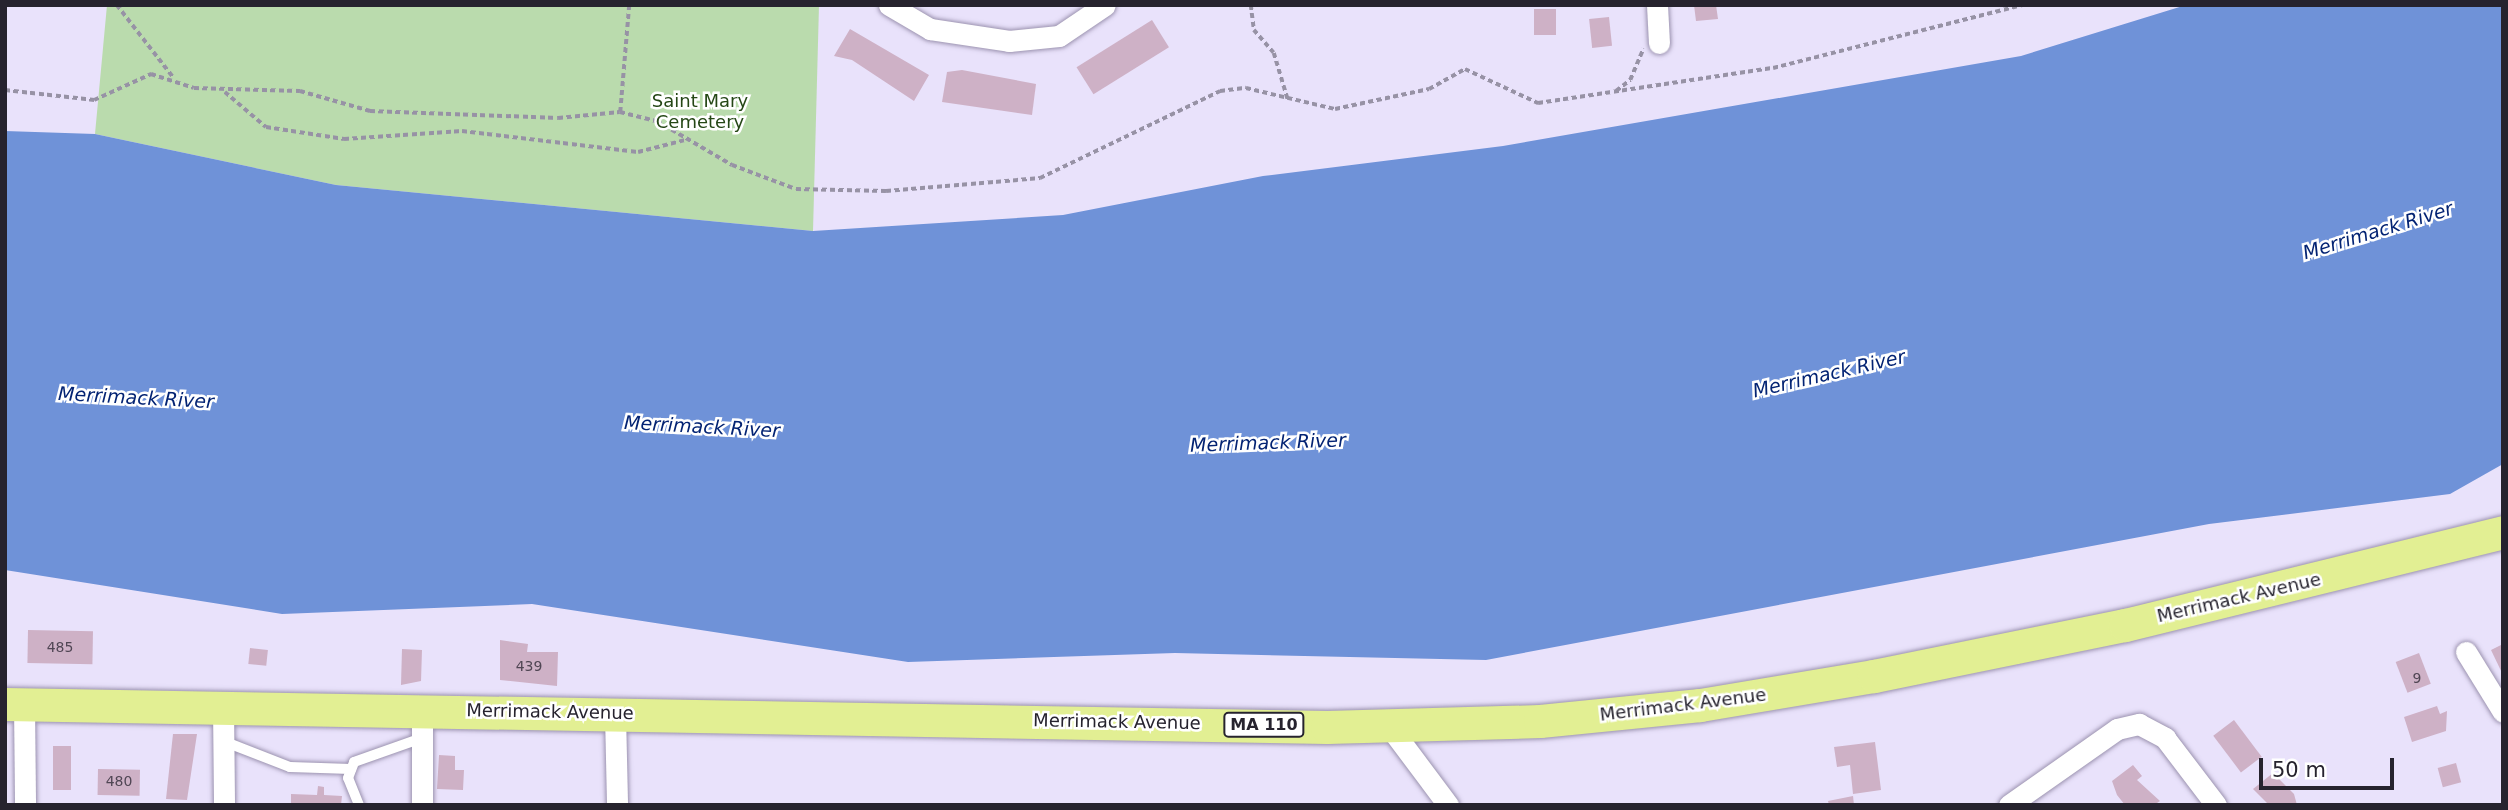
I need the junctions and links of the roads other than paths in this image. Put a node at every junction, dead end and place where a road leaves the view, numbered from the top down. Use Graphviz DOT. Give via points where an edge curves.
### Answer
graph roads {
  1 [pos="890,5"];
  2 [pos="1105,5"];
  3 [pos="1657,5"];
  4 [pos="1659,43"];
  5 [pos="2503,532"];
  6 [pos="2466,652"];
  7 [pos="15,704"];
  8 [pos="223,706"];
  9 [pos="2503,712"];
  10 [pos="615,714"];
  11 [pos="422,724"];
  12 [pos="1389,726"];
  13 [pos="223,741"];
  14 [pos="351,769"];
  15 [pos="25,805"];
  16 [pos="224,805"];
  17 [pos="359,805"];
  18 [pos="422,805"];
  19 [pos="617,805"];
  20 [pos="1448,805"];
  21 [pos="2009,805"];
  22 [pos="2216,805"];
  1 -- 2 [label="street" via="953,36 1018,41 1079,28"];
  3 -- 4 [label="street"];
  5 -- 12 [label="main road, Merrimack Avenue / MA 110" via="2138,622 1792,691 1540,722"];
  6 -- 9 [label="street"];
  7 -- 8 [label="main road, Merrimack Avenue / MA 110"];
  7 -- 15 [label="street"];
  8 -- 11 [label="main road, Merrimack Avenue / MA 110"];
  8 -- 13 [label="street"];
  10 -- 11 [label="main road, Merrimack Avenue / MA 110"];
  10 -- 12 [label="main road, Merrimack Avenue / MA 110"];
  10 -- 19 [label="street"];
  11 -- 14 [label="lane"];
  11 -- 18 [label="street"];
  12 -- 20 [label="street"];
  13 -- 14 [label="lane" via="290,767"];
  13 -- 16 [label="street"];
  14 -- 17 [label="lane"];
  21 -- 22 [label="street" via="2065,771 2117,729 2148,726 2171,744"];
}
